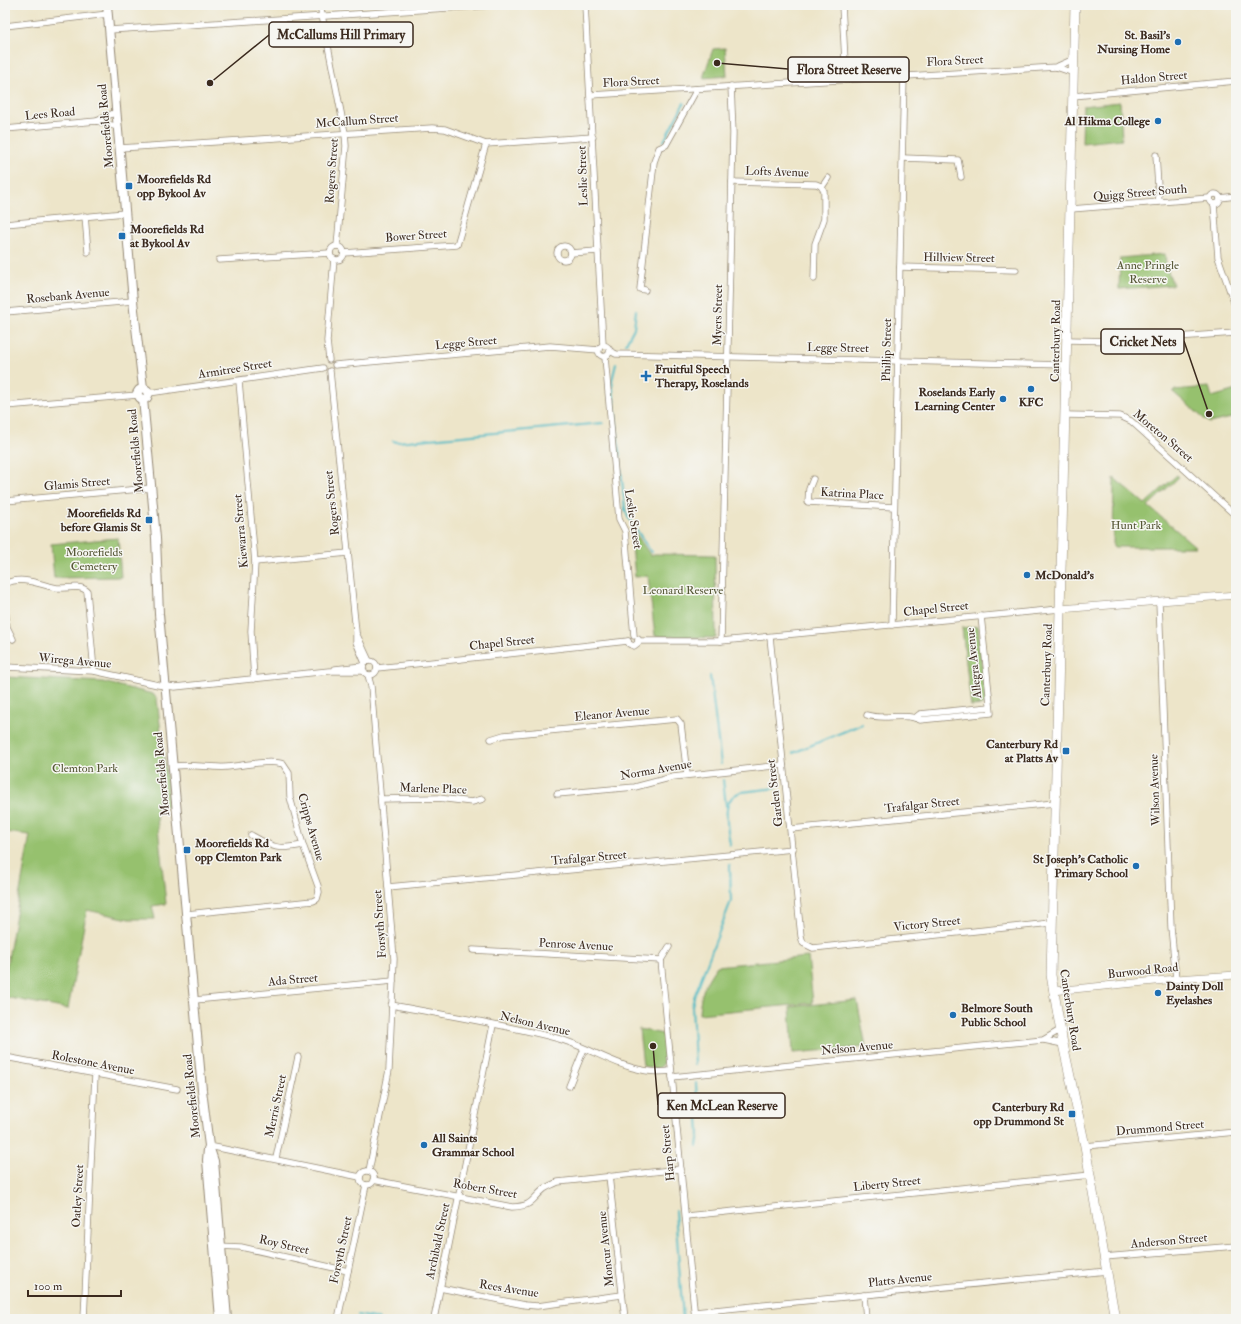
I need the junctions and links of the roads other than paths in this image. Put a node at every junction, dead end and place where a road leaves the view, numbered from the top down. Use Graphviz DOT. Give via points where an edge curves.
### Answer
graph roads {
  1 [pos="107,5"];
  2 [pos="320,5"];
  3 [pos="494,5"];
  4 [pos="585,5"];
  5 [pos="842,5"];
  6 [pos="1075,5"];
  7 [pos="108,14"];
  8 [pos="322,16"];
  9 [pos="5,26"];
  10 [pos="109,30"];
  11 [pos="1074,59"];
  12 [pos="1056,67"];
  13 [pos="1074,73"];
  14 [pos="904,76"];
  15 [pos="846,80"];
  16 [pos="1236,81"];
  17 [pos="731,86"];
  18 [pos="697,89"];
  19 [pos="591,95"];
  20 [pos="1073,96"];
  21 [pos="116,112"];
  22 [pos="97,121"];
  23 [pos="118,127"];
  24 [pos="5,129"];
  25 [pos="346,133"];
  26 [pos="593,137"];
  27 [pos="486,144"];
  28 [pos="120,148"];
  29 [pos="1156,155"];
  30 [pos="903,158"];
  31 [pos="961,177"];
  32 [pos="828,178"];
  33 [pos="732,182"];
  34 [pos="822,187"];
  35 [pos="1236,196"];
  36 [pos="1210,198"];
  37 [pos="1220,198"];
  38 [pos="1160,202"];
  39 [pos="1214,204"];
  40 [pos="1071,209"];
  41 [pos="125,213"];
  42 [pos="85,216"];
  43 [pos="5,224"];
  44 [pos="337,246"];
  45 [pos="597,250"];
  46 [pos="88,252"];
  47 [pos="344,252"];
  48 [pos="330,253"];
  49 [pos="571,253"];
  50 [pos="334,259"];
  51 [pos="219,260"];
  52 [pos="900,267"];
  53 [pos="1016,270"];
  54 [pos="814,279"];
  55 [pos="645,290"];
  56 [pos="133,301"];
  57 [pos="1236,308"];
  58 [pos="5,312"];
  59 [pos="1236,333"];
  60 [pos="1068,340"];
  61 [pos="603,345"];
  62 [pos="599,350"];
  63 [pos="610,351"];
  64 [pos="605,356"];
  65 [pos="728,357"];
  66 [pos="329,360"];
  67 [pos="898,361"];
  68 [pos="335,365"];
  69 [pos="1067,365"];
  70 [pos="323,368"];
  71 [pos="330,371"];
  72 [pos="239,381"];
  73 [pos="146,390"];
  74 [pos="140,397"];
  75 [pos="5,406"];
  76 [pos="1066,415"];
  77 [pos="814,479"];
  78 [pos="152,488"];
  79 [pos="5,501"];
  80 [pos="894,507"];
  81 [pos="1235,512"];
  82 [pos="348,553"];
  83 [pos="256,562"];
  84 [pos="5,584"];
  85 [pos="1236,595"];
  86 [pos="1159,601"];
  87 [pos="5,608"];
  88 [pos="1060,609"];
  89 [pos="981,616"];
  90 [pos="892,625"];
  91 [pos="356,632"];
  92 [pos="634,636"];
  93 [pos="770,637"];
  94 [pos="13,639"];
  95 [pos="628,641"];
  96 [pos="638,641"];
  97 [pos="721,641"];
  98 [pos="358,649"];
  99 [pos="346,666"];
  100 [pos="5,667"];
  101 [pos="366,667"];
  102 [pos="377,668"];
  103 [pos="94,671"];
  104 [pos="329,671"];
  105 [pos="254,679"];
  106 [pos="167,686"];
  107 [pos="990,707"];
  108 [pos="867,715"];
  109 [pos="915,718"];
  110 [pos="492,739"];
  111 [pos="783,765"];
  112 [pos="174,766"];
  113 [pos="687,775"];
  114 [pos="557,794"];
  115 [pos="381,799"];
  116 [pos="483,800"];
  117 [pos="1055,803"];
  118 [pos="790,829"];
  119 [pos="252,835"];
  120 [pos="302,845"];
  121 [pos="793,849"];
  122 [pos="388,887"];
  123 [pos="187,914"];
  124 [pos="1052,923"];
  125 [pos="806,946"];
  126 [pos="669,947"];
  127 [pos="473,950"];
  128 [pos="661,960"];
  129 [pos="1236,975"];
  130 [pos="1176,979"];
  131 [pos="393,981"];
  132 [pos="1053,991"];
  133 [pos="195,1000"];
  134 [pos="391,1005"];
  135 [pos="493,1025"];
  136 [pos="1060,1030"];
  137 [pos="1044,1040"];
  138 [pos="1063,1044"];
  139 [pos="584,1049"];
  140 [pos="5,1057"];
  141 [pos="298,1057"];
  142 [pos="671,1071"];
  143 [pos="95,1075"];
  144 [pos="672,1077"];
  145 [pos="569,1086"];
  146 [pos="177,1089"];
  147 [pos="1236,1132"];
  148 [pos="209,1146"];
  149 [pos="1086,1146"];
  150 [pos="276,1158"];
  151 [pos="681,1169"];
  152 [pos="369,1171"];
  153 [pos="1091,1174"];
  154 [pos="360,1176"];
  155 [pos="609,1176"];
  156 [pos="373,1180"];
  157 [pos="366,1185"];
  158 [pos="459,1196"];
  159 [pos="686,1216"];
  160 [pos="218,1245"];
  161 [pos="1236,1246"];
  162 [pos="1104,1257"];
  163 [pos="1107,1270"];
  164 [pos="348,1271"];
  165 [pos="440,1288"];
  166 [pos="864,1295"];
  167 [pos="622,1296"];
  168 [pos="695,1312"];
  169 [pos="84,1319"];
  170 [pos="220,1319"];
  171 [pos="227,1319"];
  172 [pos="338,1319"];
  173 [pos="434,1319"];
  174 [pos="625,1319"];
  175 [pos="695,1319"];
  176 [pos="866,1319"];
  177 [pos="1115,1319"];
  1 -- 7 [label="main road, Moorefields Road"];
  2 -- 8 [label="street, Rogers Street"];
  3 -- 8 [label="street"];
  4 -- 19 [label="street, Leslie Street"];
  5 -- 15 [label="street"];
  6 -- 11 [label="highway, Canterbury Road"];
  7 -- 9 [label="street"];
  7 -- 10 [label="main road, Moorefields Road"];
  8 -- 10 [label="street"];
  8 -- 25 [label="street, Rogers Street"];
  10 -- 21 [label="main road, Moorefields Road"];
  11 -- 12 [label="street, Flora Street"];
  11 -- 13 [label="highway, Canterbury Road"];
  12 -- 13 [label="street, Flora Street"];
  12 -- 14 [label="street, Flora Street"];
  13 -- 20 [label="highway, Canterbury Road"];
  14 -- 15 [label="street, Flora Street"];
  14 -- 30 [label="street, Phillip Street"];
  15 -- 17 [label="street, Flora Street"];
  16 -- 20 [label="street, Haldon Street"];
  17 -- 18 [label="street, Flora Street"];
  17 -- 33 [label="street, Myers Street"];
  18 -- 19 [label="street, Flora Street"];
  18 -- 55 [label="street" via="666,145 659,148 654,162 640,289"];
  19 -- 26 [label="street, Leslie Street"];
  20 -- 40 [label="highway, Canterbury Road"];
  21 -- 22 [label="street, Lees Road"];
  21 -- 23 [label="main road, Moorefields Road"];
  22 -- 23 [label="street, Lees Road"];
  22 -- 24 [label="street, Lees Road"];
  23 -- 28 [label="main road, Moorefields Road"];
  25 -- 27 [label="street, McCallum Street" via="445,129"];
  25 -- 28 [label="street, McCallum Street"];
  25 -- 44 [label="street, Rogers Street"];
  26 -- 27 [label="street, McCallum Street"];
  26 -- 45 [label="street, Leslie Street"];
  27 -- 47 [label="street, Bower Street" via="457,245"];
  28 -- 41 [label="main road, Moorefields Road"];
  29 -- 38 [label="street"];
  30 -- 31 [label="street" via="958,160"];
  30 -- 52 [label="street, Phillip Street"];
  32 -- 34 [label="street"];
  33 -- 34 [label="street, Lofts Avenue" via="816,184"];
  33 -- 65 [label="street, Myers Street"];
  34 -- 54 [label="street, Lofts Avenue" via="824,219 815,244"];
  35 -- 37 [label="street"];
  36 -- 37 [label="street" via="1214,194"];
  36 -- 38 [label="street, Quigg Street South"];
  36 -- 39 [label="street"];
  37 -- 39 [label="street" via="1219,202"];
  38 -- 40 [label="street, Quigg Street South"];
  39 -- 57 [label="street" via="1218,257"];
  40 -- 60 [label="highway, Canterbury Road"];
  41 -- 42 [label="street"];
  41 -- 56 [label="main road, Moorefields Road"];
  42 -- 43 [label="street"];
  42 -- 46 [label="street"];
  44 -- 47 [label="street"];
  44 -- 48 [label="street" via="332,248"];
  45 -- 49 [label="street"];
  45 -- 61 [label="street, Leslie Street"];
  47 -- 50 [label="street" via="341,258"];
  48 -- 50 [label="street"];
  48 -- 51 [label="street"];
  50 -- 66 [label="street" via="327,341"];
  52 -- 53 [label="street, Hillview Street"];
  52 -- 67 [label="street, Phillip Street"];
  56 -- 58 [label="street, Rosebank Avenue"];
  56 -- 73 [label="main road, Moorefields Road"];
  59 -- 60 [label="street" via="1116,341"];
  60 -- 69 [label="highway, Canterbury Road"];
  61 -- 62 [label="street"];
  61 -- 63 [label="street"];
  62 -- 64 [label="street" via="600,354"];
  62 -- 68 [label="street, Legge Street" via="550,346"];
  63 -- 64 [label="street"];
  63 -- 65 [label="street, Legge Street" via="616,354"];
  64 -- 92 [label="street, Leslie Street" via="619,519 625,531"];
  65 -- 67 [label="street, Legge Street"];
  65 -- 97 [label="street, Myers Street"];
  66 -- 68 [label="street"];
  66 -- 70 [label="street" via="324,362"];
  67 -- 69 [label="street, Legge Street"];
  67 -- 80 [label="street, Phillip Street"];
  68 -- 71 [label="street"];
  69 -- 76 [label="highway, Canterbury Road"];
  70 -- 71 [label="street"];
  70 -- 72 [label="street, Armitree Street"];
  71 -- 82 [label="street, Rogers Street"];
  72 -- 73 [label="street, Armitree Street"];
  72 -- 83 [label="street, Kiewarra Street"];
  73 -- 74 [label="main road" via="147,398"];
  74 -- 75 [label="street"];
  74 -- 78 [label="main road, Moorefields Road"];
  76 -- 81 [label="street, Moreton Street" via="1125,418"];
  76 -- 88 [label="highway, Canterbury Road"];
  77 -- 80 [label="street, Katrina Place" via="809,489 808,502"];
  78 -- 79 [label="street, Glamis Street"];
  78 -- 106 [label="main road, Moorefields Road" via="159,614"];
  80 -- 90 [label="street, Phillip Street"];
  82 -- 83 [label="street"];
  82 -- 91 [label="street, Rogers Street"];
  83 -- 105 [label="street, Kiewarra Street" via="251,631"];
  84 -- 103 [label="street" via="36,582 56,587 80,587 87,591"];
  85 -- 86 [label="street, Chapel Street"];
  86 -- 88 [label="street, Chapel Street"];
  86 -- 130 [label="street, Wilson Avenue" via="1171,927"];
  87 -- 94 [label="street"];
  88 -- 89 [label="street, Chapel Street"];
  88 -- 117 [label="highway, Canterbury Road"];
  89 -- 90 [label="street, Chapel Street"];
  89 -- 107 [label="street, Allegra Avenue"];
  90 -- 93 [label="street, Chapel Street"];
  91 -- 98 [label="street, Rogers Street"];
  91 -- 101 [label="street, Rogers Street"];
  92 -- 95 [label="street"];
  92 -- 96 [label="street"];
  93 -- 97 [label="street, Chapel Street"];
  93 -- 111 [label="street, Garden Street"];
  95 -- 96 [label="street" via="634,646"];
  95 -- 102 [label="street, Chapel Street"];
  96 -- 97 [label="street, Chapel Street"];
  98 -- 99 [label="street" via="357,660 354,664"];
  98 -- 101 [label="street, Rogers Street"];
  99 -- 101 [label="street"];
  99 -- 104 [label="street"];
  100 -- 103 [label="street, Wirega Avenue"];
  101 -- 102 [label="street" via="375,662"];
  101 -- 102 [label="street" via="374,674"];
  101 -- 104 [label="street"];
  101 -- 115 [label="street, Forsyth Street"];
  103 -- 106 [label="street, Wirega Avenue"];
  104 -- 105 [label="street"];
  105 -- 106 [label="street"];
  106 -- 112 [label="main road, Moorefields Road"];
  107 -- 109 [label="street, Allegra Avenue" via="920,714"];
  107 -- 109 [label="street, Allegra Avenue" via="991,713 920,720"];
  108 -- 109 [label="street, Allegra Avenue" via="902,715"];
  110 -- 113 [label="street, Eleanor Avenue" via="504,735 677,719 681,724"];
  111 -- 113 [label="street, Norma Avenue"];
  111 -- 118 [label="street, Garden Street"];
  112 -- 120 [label="street, Cripps Avenue" via="283,764 289,773 290,797"];
  112 -- 123 [label="main road, Moorefields Road"];
  113 -- 114 [label="street, Norma Avenue" via="664,778 635,787"];
  115 -- 116 [label="street, Marlene Place" via="438,798 472,802"];
  115 -- 122 [label="street, Forsyth Street"];
  117 -- 118 [label="street, Trafalgar Street"];
  117 -- 124 [label="highway, Canterbury Road"];
  118 -- 121 [label="street, Garden Street"];
  119 -- 120 [label="street" via="278,849"];
  120 -- 123 [label="street, Cripps Avenue" via="318,886 319,895 315,900"];
  121 -- 122 [label="street, Trafalgar Street"];
  121 -- 125 [label="street, Garden Street" via="801,936"];
  122 -- 131 [label="street, Forsyth Street" via="394,959"];
  123 -- 133 [label="main road, Moorefields Road"];
  124 -- 125 [label="street, Victory Street" via="813,948"];
  124 -- 132 [label="highway, Canterbury Road"];
  126 -- 128 [label="street"];
  127 -- 128 [label="street, Penrose Avenue"];
  128 -- 142 [label="street, Harp Street"];
  129 -- 130 [label="street, Burwood Road"];
  130 -- 132 [label="street, Burwood Road"];
  131 -- 133 [label="street, Ada Street"];
  131 -- 134 [label="street, Forsyth Street"];
  132 -- 136 [label="highway, Canterbury Road"];
  133 -- 148 [label="main road, Moorefields Road"];
  134 -- 135 [label="street, Nelson Avenue"];
  134 -- 152 [label="street, Forsyth Street" via="389,1070"];
  135 -- 139 [label="street, Nelson Avenue" via="556,1038"];
  135 -- 158 [label="street, Archibald Street"];
  136 -- 137 [label="street, Nelson Avenue"];
  136 -- 138 [label="highway, Canterbury Road"];
  137 -- 138 [label="street, Nelson Avenue"];
  137 -- 144 [label="street, Nelson Avenue"];
  138 -- 149 [label="highway, Canterbury Road"];
  139 -- 142 [label="street, Nelson Avenue" via="639,1071"];
  139 -- 145 [label="street"];
  140 -- 143 [label="street, Rolestone Avenue"];
  141 -- 150 [label="street, Merris Street"];
  142 -- 144 [label="street, Harp Street"];
  143 -- 146 [label="street, Rolestone Avenue"];
  143 -- 169 [label="street, Oatley Street"];
  144 -- 151 [label="street, Harp Street"];
  147 -- 149 [label="street, Drummond Street"];
  148 -- 150 [label="street"];
  148 -- 160 [label="main road, Moorefields Road" via="207,1160"];
  149 -- 153 [label="highway, Canterbury Road"];
  150 -- 154 [label="street"];
  151 -- 155 [label="street, Robert Street"];
  151 -- 159 [label="street, Harp Street"];
  152 -- 154 [label="street" via="362,1172"];
  152 -- 156 [label="street"];
  153 -- 159 [label="street, Liberty Street"];
  153 -- 162 [label="highway, Canterbury Road"];
  154 -- 157 [label="street" via="360,1181"];
  155 -- 158 [label="street, Robert Street" via="558,1182 544,1188 525,1206 512,1207"];
  155 -- 167 [label="street, Moncur Avenue"];
  156 -- 157 [label="street" via="371,1184"];
  156 -- 158 [label="street, Robert Street"];
  157 -- 164 [label="street, Forsyth Street"];
  158 -- 165 [label="street, Archibald Street"];
  159 -- 168 [label="street, Harp Street"];
  160 -- 164 [label="street, Roy Street" via="242,1247"];
  160 -- 170 [label="main road, Moorefields Road"];
  160 -- 171 [label="main road, Moorefields Road"];
  161 -- 162 [label="street, Anderson Street"];
  162 -- 163 [label="highway, Canterbury Road"];
  163 -- 166 [label="street, Platts Avenue"];
  163 -- 177 [label="highway, Canterbury Road"];
  164 -- 172 [label="street, Forsyth Street"];
  165 -- 167 [label="street, Rees Avenue" via="537,1306"];
  165 -- 173 [label="street, Archibald Street"];
  166 -- 168 [label="street, Platts Avenue"];
  166 -- 176 [label="street"];
  167 -- 174 [label="street, Moncur Avenue"];
  168 -- 175 [label="street, Harp Street"];
}
